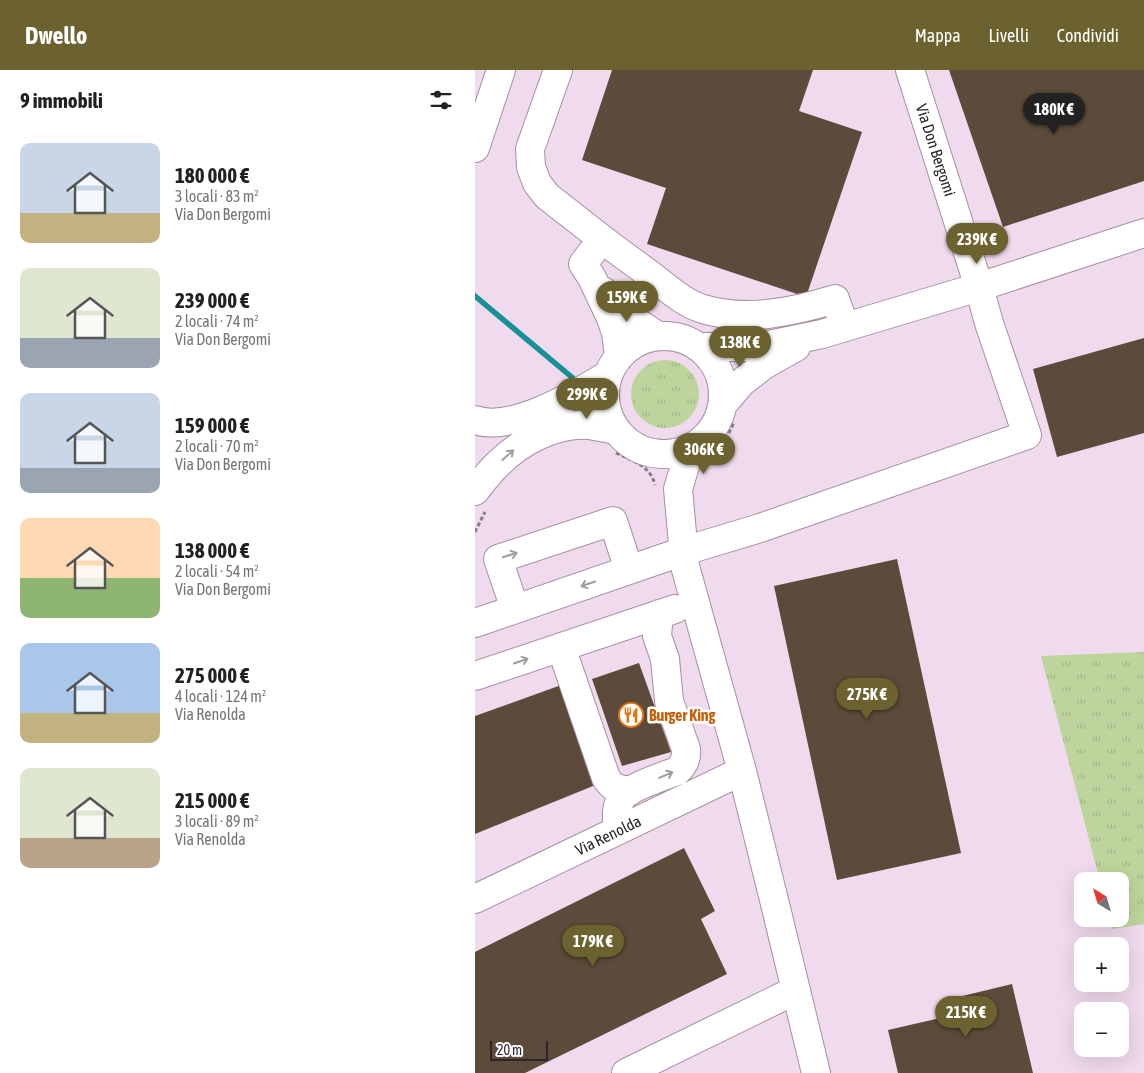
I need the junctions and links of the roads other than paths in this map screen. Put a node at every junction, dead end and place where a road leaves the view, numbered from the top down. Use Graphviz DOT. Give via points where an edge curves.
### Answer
graph roads {
  1 [pos="501,70"];
  2 [pos="558,70"];
  3 [pos="911,70"];
  4 [pos="475,148"];
  5 [pos="1144,233"];
  6 [pos="602,239"];
  7 [pos="592,278"];
  8 [pos="979,287"];
  9 [pos="834,330"];
  10 [pos="658,336"];
  11 [pos="700,347"];
  12 [pos="613,365"];
  13 [pos="731,409"];
  14 [pos="475,420"];
  15 [pos="612,440"];
  16 [pos="704,449"];
  17 [pos="649,453"];
  18 [pos="678,489"];
  19 [pos="481,500"];
  20 [pos="684,551"];
  21 [pos="629,570"];
  22 [pos="695,602"];
  23 [pos="515,609"];
  24 [pos="659,614"];
  25 [pos="475,623"];
  26 [pos="561,647"];
  27 [pos="475,676"];
  28 [pos="742,770"];
  29 [pos="630,790"];
  30 [pos="618,830"];
  31 [pos="475,899"];
  32 [pos="796,990"];
  33 [pos="626,1073"];
  34 [pos="816,1073"];
  1 -- 4 [label="street"];
  2 -- 6 [label="street" via="530,149 531,167 547,196"];
  3 -- 8 [label="street, Via Don Bergomi"];
  5 -- 8 [label="street"];
  6 -- 7 [label="street" via="583,264"];
  6 -- 9 [label="street" via="681,298 701,308 730,314 767,314 835,299"];
  7 -- 10 [label="street" via="620,309"];
  7 -- 12 [label="street" via="616,333"];
  8 -- 9 [label="street"];
  8 -- 20 [label="street, Via Don Bergomi" via="1027,435"];
  9 -- 11 [label="street" via="769,345"];
  9 -- 13 [label="street" via="764,365 742,382"];
  10 -- 11 [label="street" via="673,336"];
  10 -- 12 [label="street" via="630,346"];
  11 -- 13 [label="street" via="714,362"];
  12 -- 14 [label="street" via="575,394 544,409 494,423"];
  12 -- 15 [label="street" via="605,394"];
  13 -- 16 [label="street" via="720,415"];
  15 -- 17 [label="street" via="625,440"];
  19 -- 15 [label="street, one-way" via="497,464 539,434 565,426 588,425"];
  16 -- 17 [label="street" via="674,454"];
  16 -- 18 [label="street" via="687,459"];
  17 -- 18 [label="street" via="660,459"];
  18 -- 20 [label="street"];
  20 -- 21 [label="street"];
  20 -- 22 [label="street"];
  21 -- 23 [label="street, one-way"];
  23 -- 21 [label="street, one-way" via="498,559 613,521"];
  22 -- 24 [label="street"];
  22 -- 28 [label="street"];
  23 -- 25 [label="street"];
  24 -- 26 [label="street"];
  29 -- 24 [label="street, one-way" via="677,770 687,757 669,701 665,659 657,636"];
  27 -- 26 [label="street, one-way"];
  26 -- 29 [label="street" via="606,778 617,789"];
  28 -- 30 [label="street, Via Renolda"];
  28 -- 32 [label="street"];
  29 -- 30 [label="street" via="621,798 617,811"];
  30 -- 31 [label="street, Via Renolda"];
  32 -- 33 [label="street"];
  32 -- 34 [label="street"];
}
